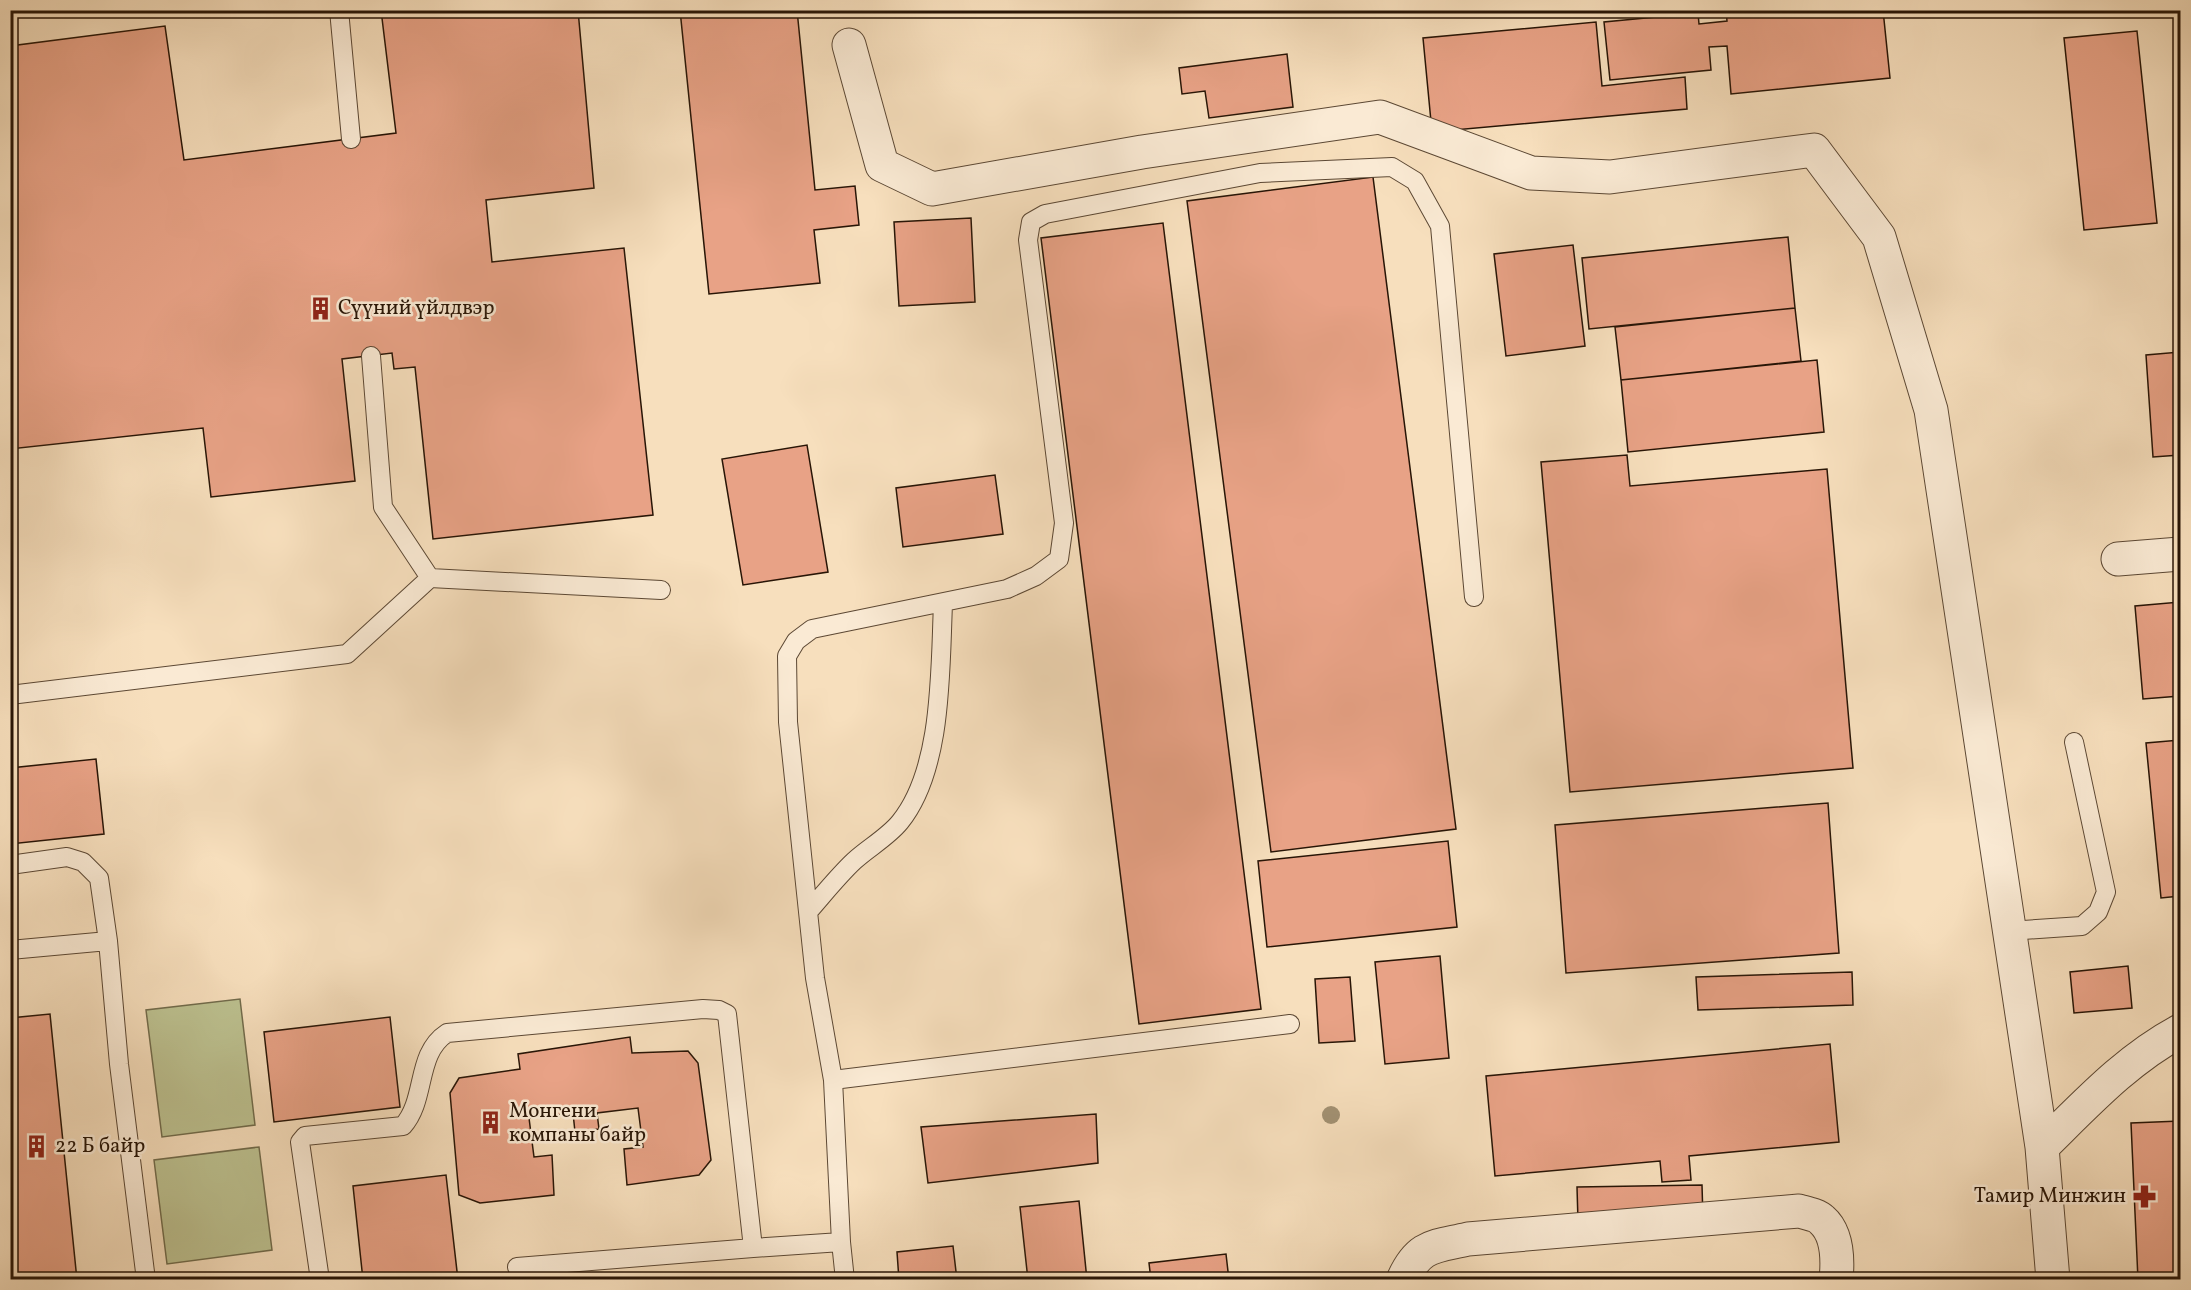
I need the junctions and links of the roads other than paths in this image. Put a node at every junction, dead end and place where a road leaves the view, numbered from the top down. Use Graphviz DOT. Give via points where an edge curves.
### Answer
graph roads {
  1 [pos="339,10"];
  2 [pos="849,45"];
  3 [pos="351,139"];
  4 [pos="371,356"];
  5 [pos="2181,554"];
  6 [pos="2118,559"];
  7 [pos="430,578"];
  8 [pos="661,590"];
  9 [pos="1474,597"];
  10 [pos="943,604"];
  11 [pos="10,695"];
  12 [pos="2074,742"];
  13 [pos="10,865"];
  14 [pos="808,912"];
  15 [pos="2008,931"];
  16 [pos="108,940"];
  17 [pos="10,950"];
  18 [pos="1290,1024"];
  19 [pos="2181,1031"];
  20 [pos="833,1080"];
  21 [pos="2042,1147"];
  22 [pos="841,1242"];
  23 [pos="753,1248"];
  24 [pos="517,1267"];
  25 [pos="146,1280"];
  26 [pos="320,1280"];
  27 [pos="845,1280"];
  28 [pos="1403,1280"];
  29 [pos="1836,1280"];
  30 [pos="2053,1280"];
  1 -- 3 [label="lane"];
  2 -- 15 [label="street" via="882,165 932,189 1142,152 1380,117 1531,173 1610,177 1814,150 1879,237 1931,410"];
  4 -- 7 [label="lane" via="383,507"];
  5 -- 6 [label="street"];
  7 -- 8 [label="lane"];
  7 -- 11 [label="lane" via="347,654"];
  9 -- 10 [label="lane" via="1440,226 1415,181 1392,167 1260,173 1045,214 1031,222 1028,240 1064,523 1059,559 1036,576 1007,589"];
  10 -- 14 [label="lane" via="933,738 920,789 900,822 854,862"];
  10 -- 14 [label="lane" via="812,629 796,640 787,656 788,723"];
  12 -- 15 [label="lane" via="2106,892 2098,912 2082,926"];
  13 -- 16 [label="lane" via="67,858 83,862 99,878"];
  14 -- 20 [label="lane"];
  15 -- 21 [label="street"];
  16 -- 17 [label="lane"];
  16 -- 25 [label="lane" via="118,1064"];
  18 -- 20 [label="lane"];
  19 -- 21 [label="street" via="2151,1047 2110,1080"];
  20 -- 22 [label="lane"];
  21 -- 30 [label="street"];
  22 -- 23 [label="lane"];
  22 -- 27 [label="lane"];
  23 -- 24 [label="lane"];
  23 -- 26 [label="lane" via="728,1014 703,1009 447,1034 436,1041 409,1119 403,1126 305,1136 300,1143"];
  28 -- 29 [label="street" via="1412,1259 1426,1249 1468,1239 1799,1211 1821,1219 1834,1236"];
}
